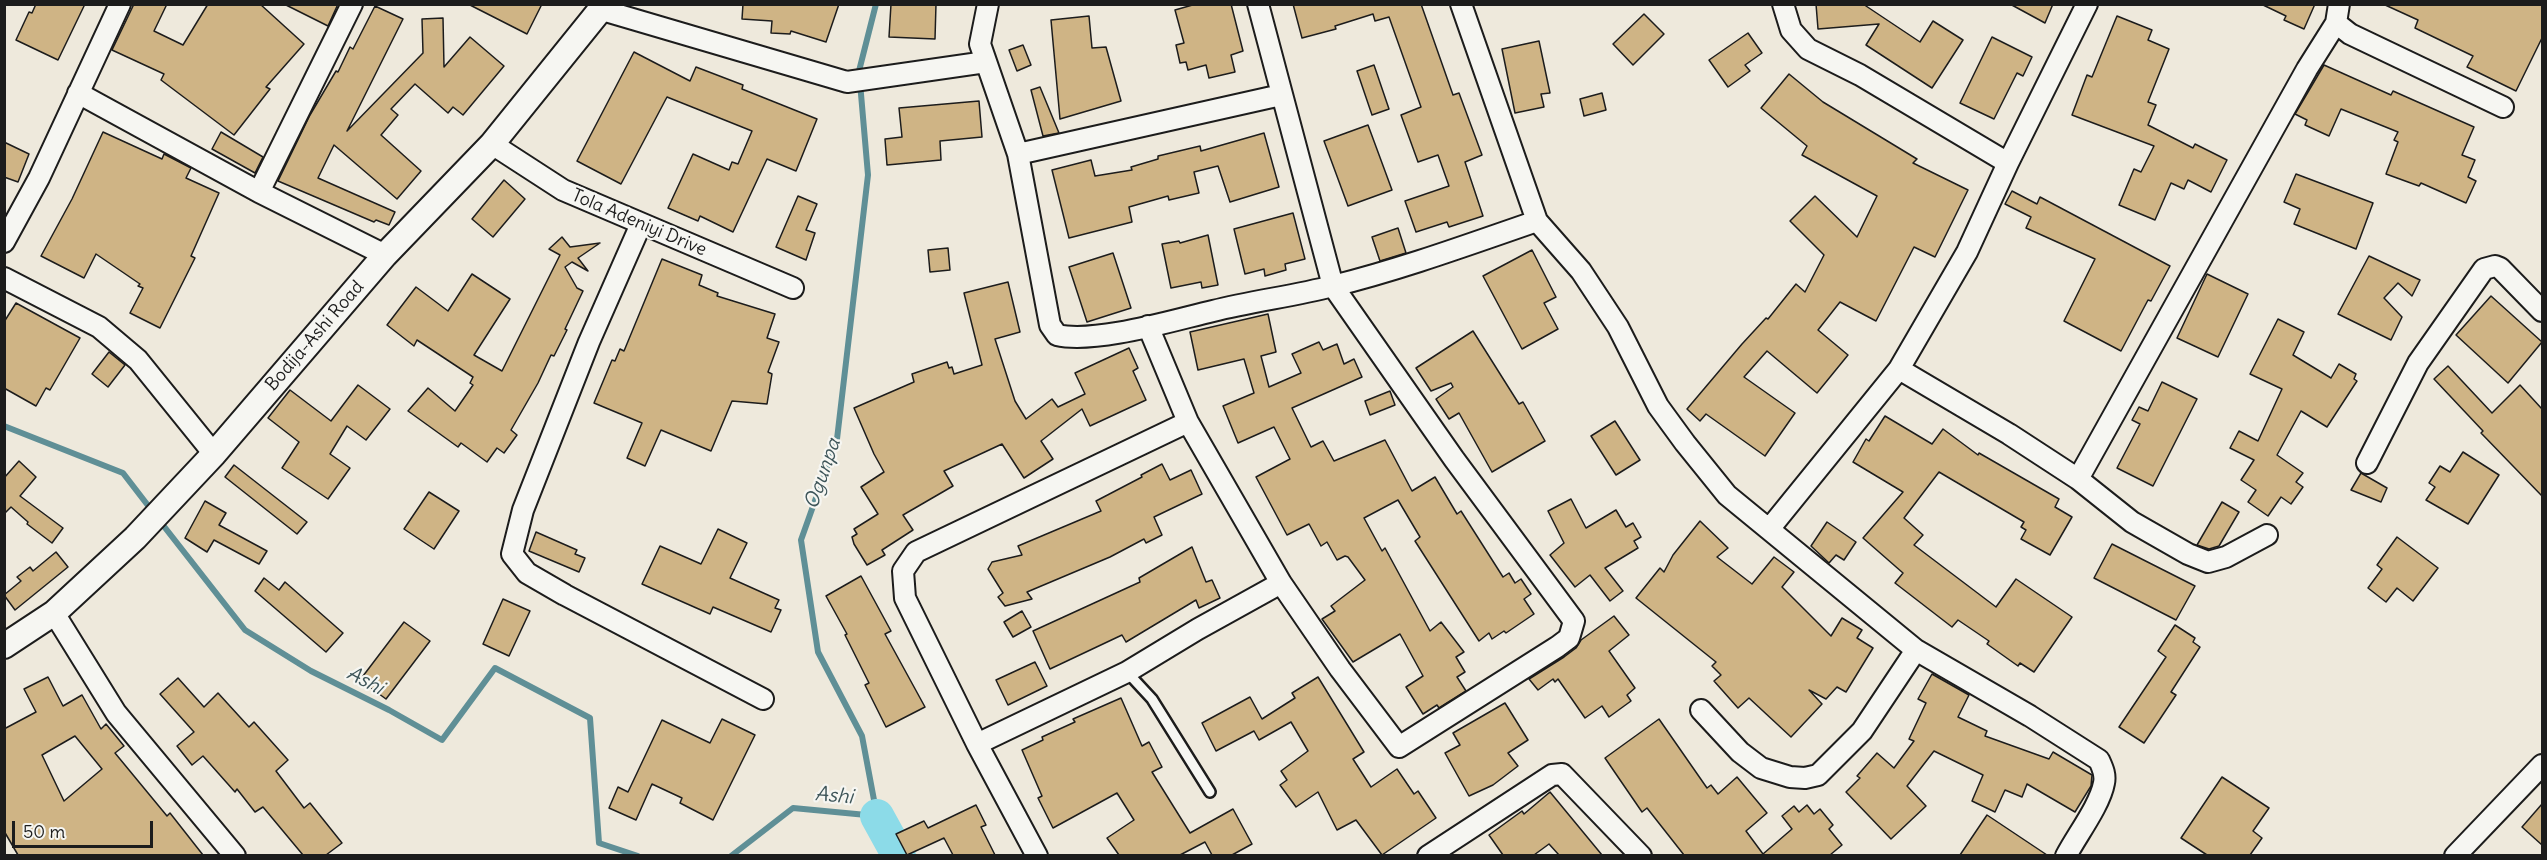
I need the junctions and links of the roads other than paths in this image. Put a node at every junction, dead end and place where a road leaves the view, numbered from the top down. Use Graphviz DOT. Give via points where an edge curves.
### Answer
graph roads {
  1 [pos="120,4"];
  2 [pos="352,4"];
  3 [pos="988,4"];
  4 [pos="1258,4"];
  5 [pos="1461,4"];
  6 [pos="1783,4"];
  7 [pos="2087,4"];
  8 [pos="604,8"];
  9 [pos="2337,14"];
  10 [pos="986,62"];
  11 [pos="78,93"];
  12 [pos="1281,95"];
  13 [pos="2503,107"];
  14 [pos="492,144"];
  15 [pos="1018,154"];
  16 [pos="2008,163"];
  17 [pos="259,192"];
  18 [pos="1537,221"];
  19 [pos="641,224"];
  20 [pos="4,242"];
  21 [pos="385,255"];
  22 [pos="4,278"];
  23 [pos="1333,286"];
  24 [pos="793,288"];
  25 [pos="2542,311"];
  26 [pos="1148,326"];
  27 [pos="1899,369"];
  28 [pos="1188,422"];
  29 [pos="214,454"];
  30 [pos="2367,463"];
  31 [pos="2078,479"];
  32 [pos="1770,528"];
  33 [pos="2267,535"];
  34 [pos="1281,583"];
  35 [pos="54,613"];
  36 [pos="4,646"];
  37 [pos="1916,650"];
  38 [pos="1127,672"];
  39 [pos="763,699"];
  40 [pos="1701,710"];
  41 [pos="977,744"];
  42 [pos="2542,765"];
  43 [pos="1210,792"];
  44 [pos="1456,848"];
  45 [pos="235,855"];
  46 [pos="1037,855"];
  47 [pos="1428,855"];
  48 [pos="1641,855"];
  49 [pos="2066,855"];
  50 [pos="2455,855"];
  1 -- 11 [label="street"];
  2 -- 17 [label="street"];
  3 -- 10 [label="street" via="981,44"];
  4 -- 12 [label="street"];
  5 -- 18 [label="street"];
  6 -- 16 [label="street" via="1791,30 1808,48"];
  7 -- 16 [label="street"];
  8 -- 10 [label="street" via="847,82"];
  8 -- 14 [label="street, Bodija-Ashi Road"];
  9 -- 13 [label="street" via="2350,34"];
  9 -- 31 [label="street"];
  10 -- 15 [label="street"];
  11 -- 17 [label="street"];
  11 -- 20 [label="street"];
  12 -- 15 [label="street"];
  12 -- 23 [label="street"];
  14 -- 19 [label="street, Tola Adeniyi Drive" via="563,190"];
  14 -- 21 [label="street, Bodija-Ashi Road"];
  15 -- 26 [label="street" via="1050,326 1057,336 1073,339"];
  16 -- 27 [label="street" via="1967,252"];
  17 -- 21 [label="street"];
  18 -- 23 [label="street"];
  18 -- 32 [label="street" via="1581,271 1684,443 1727,495"];
  19 -- 24 [label="street, Tola Adeniyi Drive"];
  19 -- 39 [label="street" via="539,468 512,554 527,573"];
  21 -- 29 [label="street, Bodija-Ashi Road"];
  22 -- 29 [label="street" via="99,327 138,360"];
  23 -- 26 [label="street"];
  23 -- 34 [label="street" via="1574,621 1573,628 1569,638 1557,647 1399,747"];
  25 -- 30 [label="street" via="2500,268 2484,269 2418,363"];
  26 -- 28 [label="street"];
  27 -- 31 [label="street"];
  27 -- 32 [label="street"];
  28 -- 34 [label="street"];
  28 -- 41 [label="street" via="916,552 908,560 903,571 905,598"];
  29 -- 35 [label="street, Bodija-Ashi Road" via="135,538"];
  31 -- 33 [label="street" via="2132,522 2208,562"];
  32 -- 37 [label="street"];
  34 -- 38 [label="street"];
  35 -- 36 [label="street, Bodija-Ashi Road"];
  35 -- 45 [label="street" via="116,712"];
  37 -- 40 [label="street" via="1862,731 1818,774 1805,778 1761,768 1740,752"];
  37 -- 49 [label="street" via="2099,759 2105,781 2101,794"];
  38 -- 41 [label="street"];
  38 -- 43 [label="lane" via="1152,699"];
  41 -- 46 [label="street"];
  42 -- 50 [label="street"];
  44 -- 47 [label="street"];
  44 -- 48 [label="street" via="1552,775 1562,774"];
}
